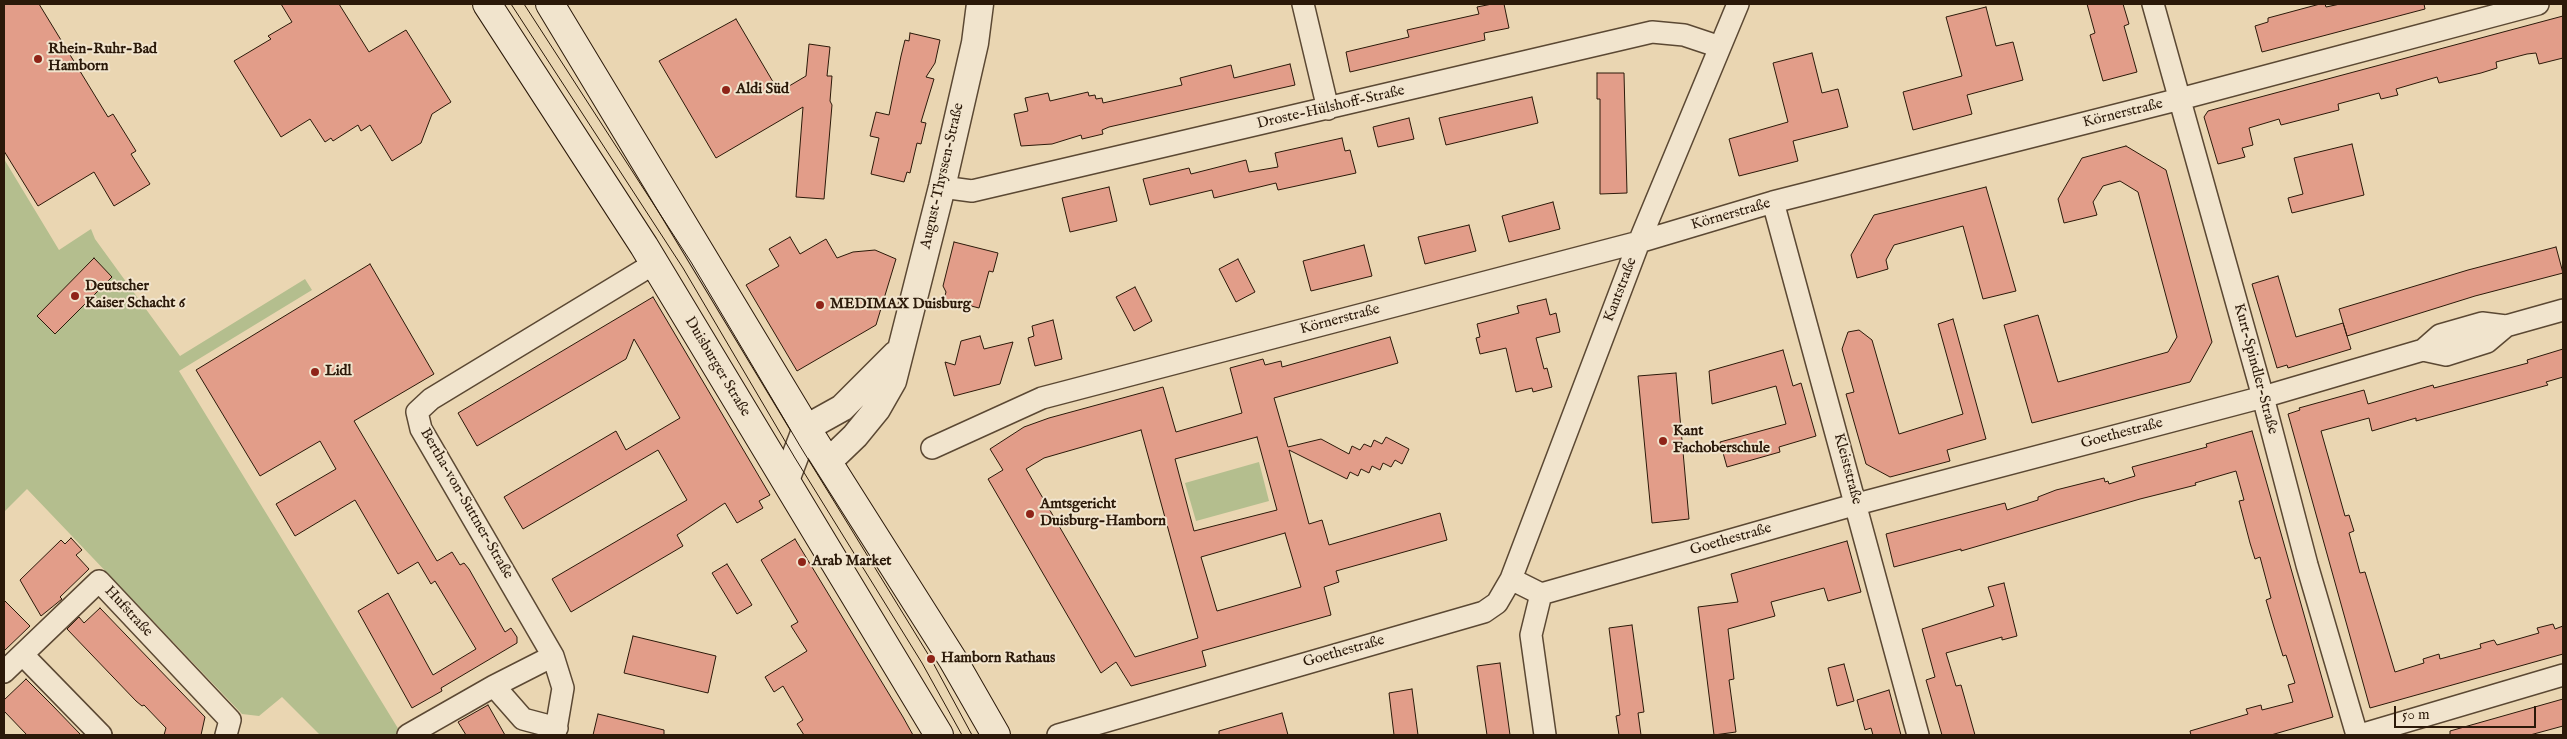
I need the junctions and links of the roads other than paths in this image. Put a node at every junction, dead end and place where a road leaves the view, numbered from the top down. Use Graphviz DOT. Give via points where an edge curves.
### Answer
graph roads {
  1 [pos="487,4"];
  2 [pos="550,4"];
  3 [pos="980,4"];
  4 [pos="1303,4"];
  5 [pos="1738,4"];
  6 [pos="2153,4"];
  7 [pos="2538,4"];
  8 [pos="1720,47"];
  9 [pos="2180,99"];
  10 [pos="1328,109"];
  11 [pos="942,188"];
  12 [pos="1773,202"];
  13 [pos="1639,242"];
  14 [pos="654,263"];
  15 [pos="2563,310"];
  16 [pos="901,348"];
  17 [pos="2263,396"];
  18 [pos="806,428"];
  19 [pos="932,448"];
  20 [pos="828,462"];
  21 [pos="786,480"];
  22 [pos="1856,504"];
  23 [pos="1511,579"];
  24 [pos="1541,594"];
  25 [pos="23,655"];
  26 [pos="553,656"];
  27 [pos="4,672"];
  28 [pos="2563,675"];
  29 [pos="494,686"];
  30 [pos="228,727"];
  31 [pos="556,732"];
  32 [pos="101,735"];
  33 [pos="408,735"];
  34 [pos="939,735"];
  35 [pos="996,735"];
  36 [pos="1058,735"];
  37 [pos="1545,735"];
  38 [pos="1918,735"];
  39 [pos="2358,735"];
  1 -- 14 [label="main road, Duisburger Straße"];
  2 -- 18 [label="main road"];
  3 -- 11 [label="street, August-Thyssen-Straße" via="975,43"];
  4 -- 10 [label="street"];
  5 -- 8 [label="street, Kantstraße"];
  6 -- 9 [label="street, Kurt-Spindler-Straße"];
  7 -- 9 [label="street, Körnerstraße"];
  8 -- 10 [label="street, Droste-Hülshoff-Straße" via="1684,35 1652,32"];
  8 -- 13 [label="street, Kantstraße"];
  9 -- 12 [label="street, Körnerstraße"];
  9 -- 17 [label="street, Kurt-Spindler-Straße"];
  10 -- 11 [label="street, Droste-Hülshoff-Straße" via="972,192"];
  11 -- 16 [label="street, August-Thyssen-Straße"];
  12 -- 13 [label="street, Körnerstraße"];
  12 -- 22 [label="street, Kleiststraße"];
  13 -- 19 [label="street, Körnerstraße" via="1042,398"];
  13 -- 23 [label="street, Kantstraße"];
  14 -- 21 [label="main road, Duisburger Straße"];
  14 -- 26 [label="street, Bertha-von-Suttner-Straße" via="431,399 417,412 421,429"];
  15 -- 17 [label="street, Goethestraße" via="2506,326 2482,323 2440,335 2423,350"];
  16 -- 18 [label="street" via="842,408"];
  16 -- 20 [label="street, August-Thyssen-Straße" via="892,381 877,409"];
  17 -- 22 [label="street, Goethestraße"];
  17 -- 39 [label="street, Kurt-Spindler-Straße" via="2307,565"];
  18 -- 20 [label="main road"];
  18 -- 21 [label="street"];
  20 -- 35 [label="main road" via="938,635"];
  21 -- 34 [label="main road, Duisburger Straße"];
  22 -- 24 [label="street, Goethestraße"];
  22 -- 38 [label="street, Kleiststraße"];
  23 -- 24 [label="street"];
  23 -- 36 [label="street, Goethestraße" via="1497,603 1484,612"];
  24 -- 37 [label="street" via="1531,635"];
  25 -- 27 [label="street, Hufstraße"];
  25 -- 30 [label="street, Hufstraße" via="99,582"];
  25 -- 32 [label="street"];
  26 -- 29 [label="street"];
  26 -- 31 [label="street, Bertha-von-Suttner-Straße" via="563,688"];
  28 -- 39 [label="street"];
  29 -- 31 [label="street, Bertha-von-Suttner-Straße" via="523,719"];
  29 -- 33 [label="street"];
}
